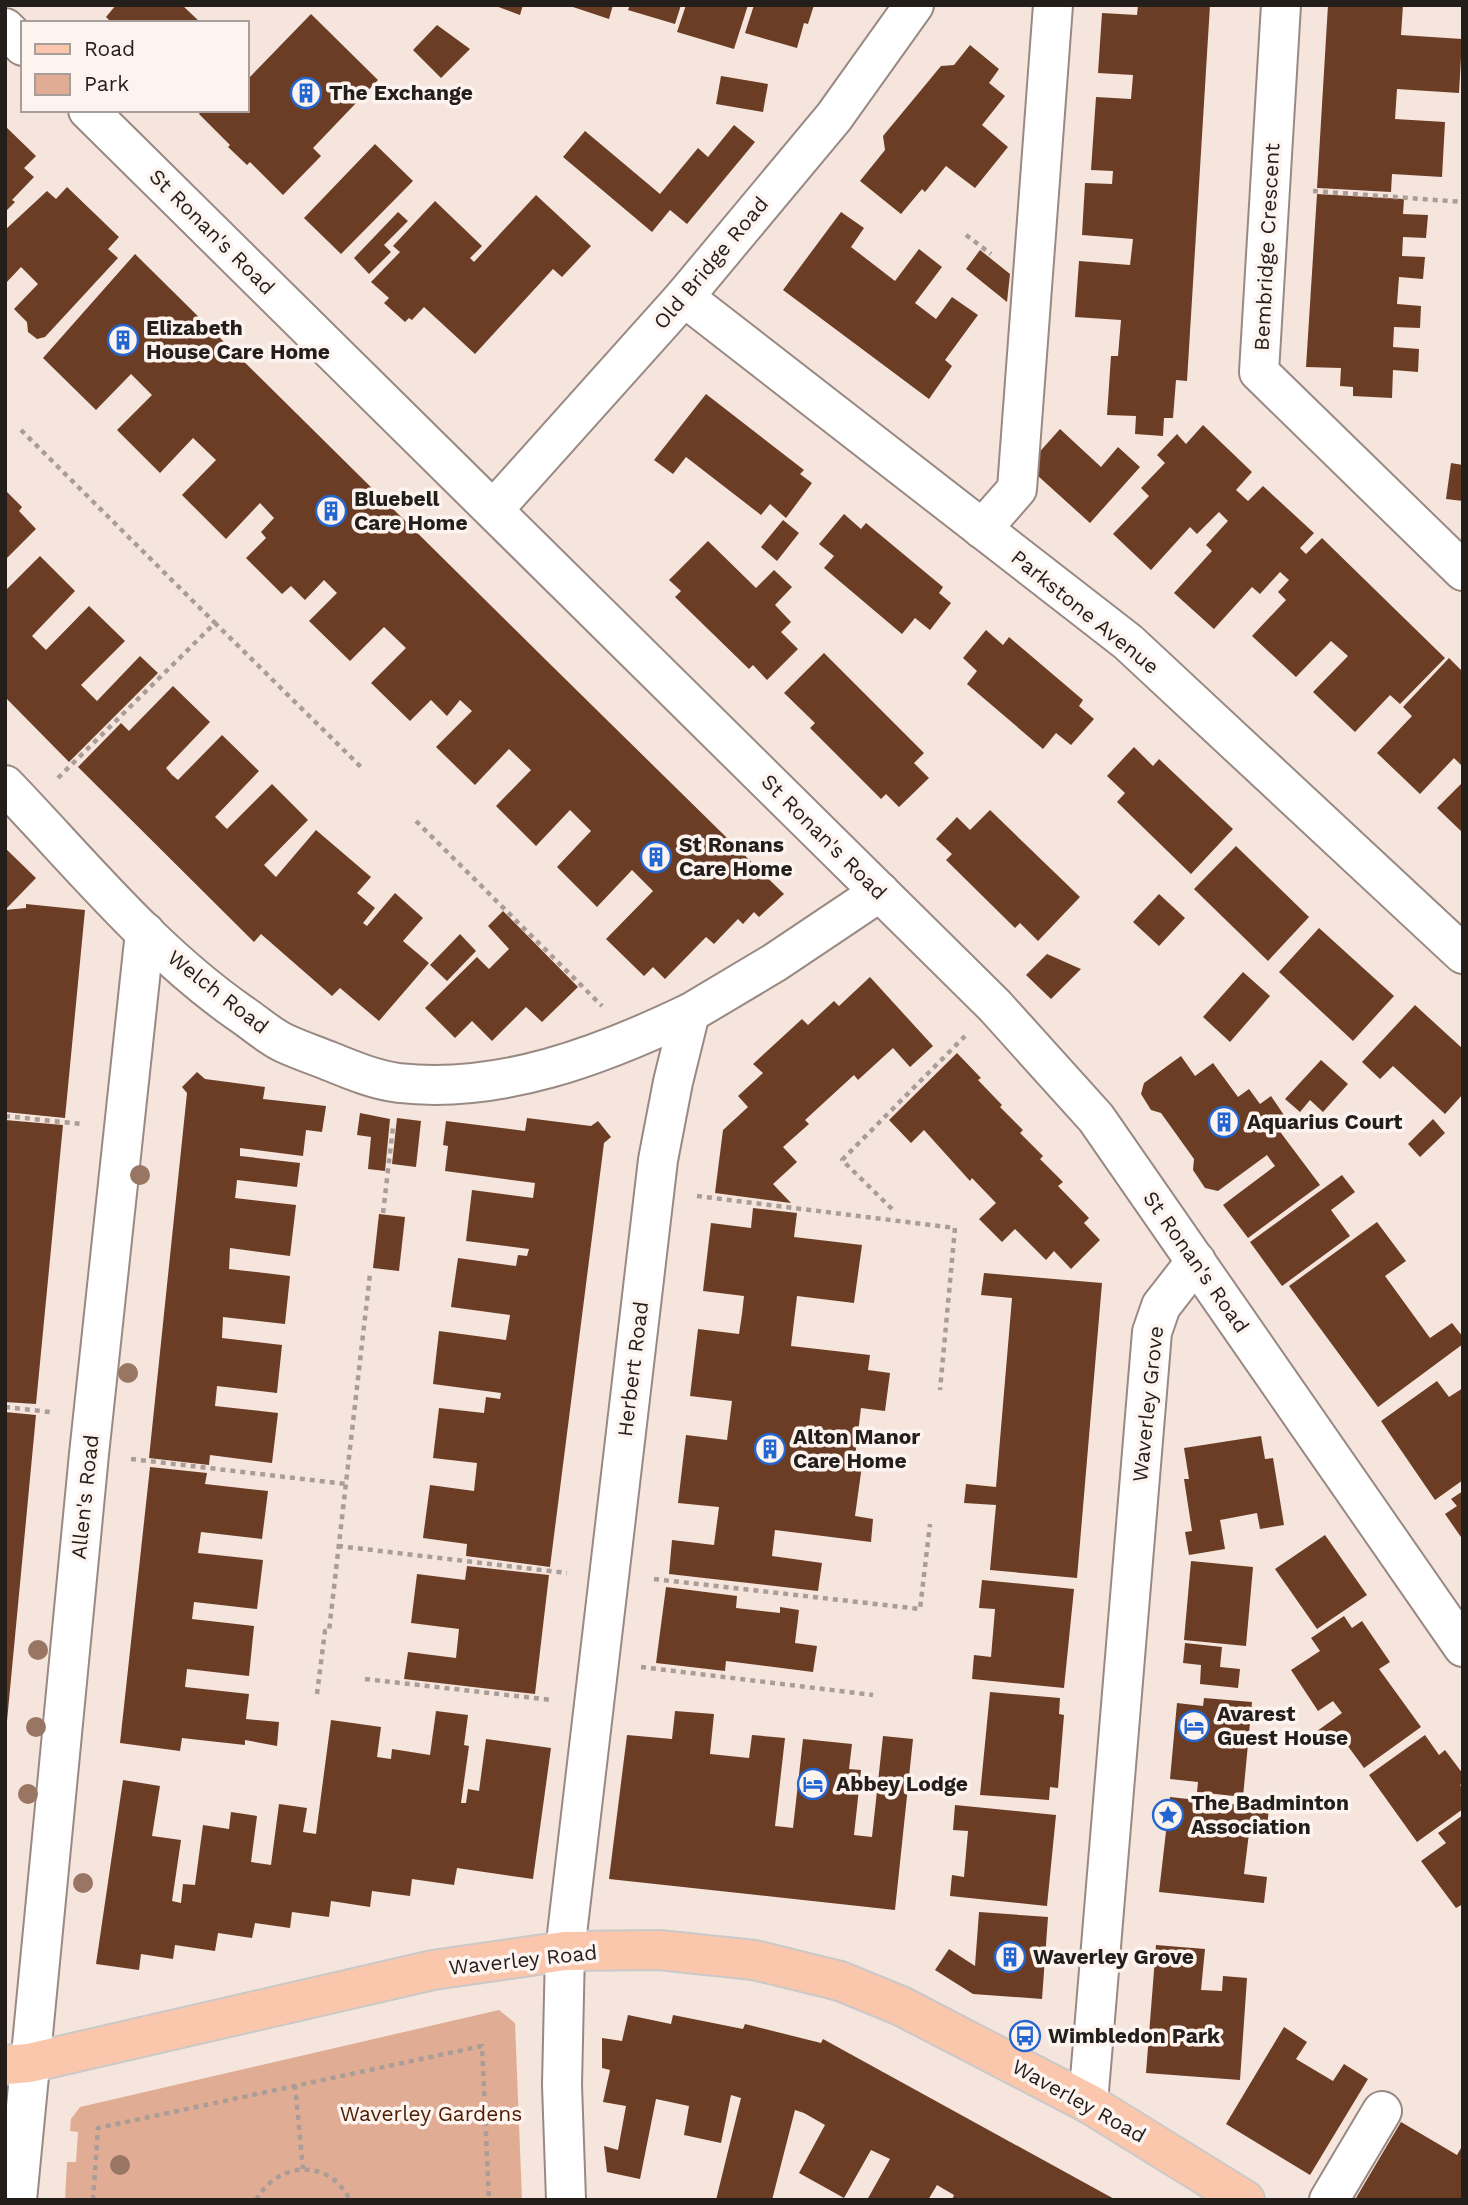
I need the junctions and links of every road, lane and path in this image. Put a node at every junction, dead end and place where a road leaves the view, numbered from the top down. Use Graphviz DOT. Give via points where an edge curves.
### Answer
graph roads {
  1 [pos="914,5"];
  2 [pos="1053,5"];
  3 [pos="1281,5"];
  4 [pos="5,29"];
  5 [pos="21,44"];
  6 [pos="90,112"];
  7 [pos="1270,188"];
  8 [pos="1463,201"];
  9 [pos="684,297"];
  10 [pos="21,430"];
  11 [pos="494,509"];
  12 [pos="982,529"];
  13 [pos="1463,571"];
  14 [pos="215,623"];
  15 [pos="364,770"];
  16 [pos="17,796"];
  17 [pos="416,821"];
  18 [pos="880,892"];
  19 [pos="145,933"];
  20 [pos="1463,954"];
  21 [pos="995,1006"];
  22 [pos="690,1013"];
  23 [pos="635,1039"];
  24 [pos="398,1083"];
  25 [pos="5,1116"];
  26 [pos="124,1128"];
  27 [pos="655,1191"];
  28 [pos="892,1209"];
  29 [pos="383,1213"];
  30 [pos="1196,1261"];
  31 [pos="370,1274"];
  32 [pos="940,1391"];
  33 [pos="89,1454"];
  34 [pos="346,1484"];
  35 [pos="930,1524"];
  36 [pos="338,1546"];
  37 [pos="608,1576"];
  38 [pos="1463,1647"];
  39 [pos="597,1662"];
  40 [pos="365,1679"];
  41 [pos="317,1694"];
  42 [pos="873,1695"];
  43 [pos="593,1705"];
  44 [pos="565,1951"];
  45 [pos="17,2064"];
  46 [pos="295,2085"];
  47 [pos="1088,2103"];
  48 [pos="1382,2111"];
  49 [pos="303,2169"];
  50 [pos="17,2200"];
  51 [pos="93,2200"];
  52 [pos="256,2200"];
  53 [pos="350,2200"];
  54 [pos="489,2200"];
  55 [pos="566,2200"];
  56 [pos="1245,2200"];
  57 [pos="1329,2200"];
  1 -- 9 [label="street, Old Bridge Road" via="834,117"];
  2 -- 12 [label="street" via="1017,489"];
  3 -- 7 [label="street, Bembridge Crescent"];
  4 -- 5 [label="street"];
  6 -- 11 [label="street, St Ronan's Road"];
  7 -- 8 [label="path"];
  7 -- 13 [label="street, Bembridge Crescent" via="1259,372"];
  9 -- 11 [label="street, Old Bridge Road"];
  9 -- 12 [label="street, Parkstone Avenue"];
  10 -- 14 [label="path"];
  11 -- 18 [label="street, St Ronan's Road"];
  12 -- 20 [label="street, Parkstone Avenue" via="1128,642"];
  14 -- 15 [label="path"];
  14 -- 16 [label="path"];
  16 -- 19 [label="street, Welch Road"];
  17 -- 23 [label="path"];
  18 -- 21 [label="street, St Ronan's Road"];
  18 -- 22 [label="street"];
  19 -- 24 [label="street, Welch Road" via="216,996 282,1042 358,1073"];
  19 -- 26 [label="street, Allen's Road"];
  21 -- 28 [label="path" via="842,1160"];
  21 -- 30 [label="street, St Ronan's Road" via="1096,1118"];
  22 -- 23 [label="street, Welch Road"];
  22 -- 27 [label="street, Herbert Road"];
  23 -- 24 [label="street, Welch Road" via="573,1062 508,1077 448,1085"];
  24 -- 29 [label="path"];
  25 -- 26 [label="path"];
  26 -- 33 [label="street, Allen's Road"];
  27 -- 32 [label="path" via="954,1228"];
  27 -- 37 [label="street, Herbert Road"];
  30 -- 38 [label="street, St Ronan's Road"];
  30 -- 47 [label="street, Waverley Grove" via="1161,1306 1152,1332"];
  31 -- 34 [label="path"];
  33 -- 34 [label="path"];
  33 -- 45 [label="street, Allen's Road"];
  34 -- 36 [label="path"];
  35 -- 37 [label="path" via="920,1609"];
  36 -- 37 [label="path"];
  36 -- 41 [label="path"];
  37 -- 39 [label="street, Herbert Road"];
  39 -- 42 [label="path"];
  39 -- 43 [label="street, Herbert Road"];
  40 -- 43 [label="path"];
  43 -- 44 [label="street, Herbert Road"];
  44 -- 45 [label="main road, Waverley Road" via="433,1970"];
  44 -- 47 [label="main road, Waverley Road" via="659,1950 754,1960 840,1980 901,2006"];
  44 -- 55 [label="street, Herbert Road" via="562,2085"];
  45 -- 50 [label="street, Allen's Road"];
  46 -- 49 [label="path"];
  46 -- 51 [label="path" via="98,2128"];
  46 -- 54 [label="path" via="482,2046"];
  47 -- 56 [label="main road, Waverley Road"];
  48 -- 57 [label="street"];
  49 -- 52 [label="path" via="266,2184"];
  49 -- 53 [label="path" via="329,2176"];
}
